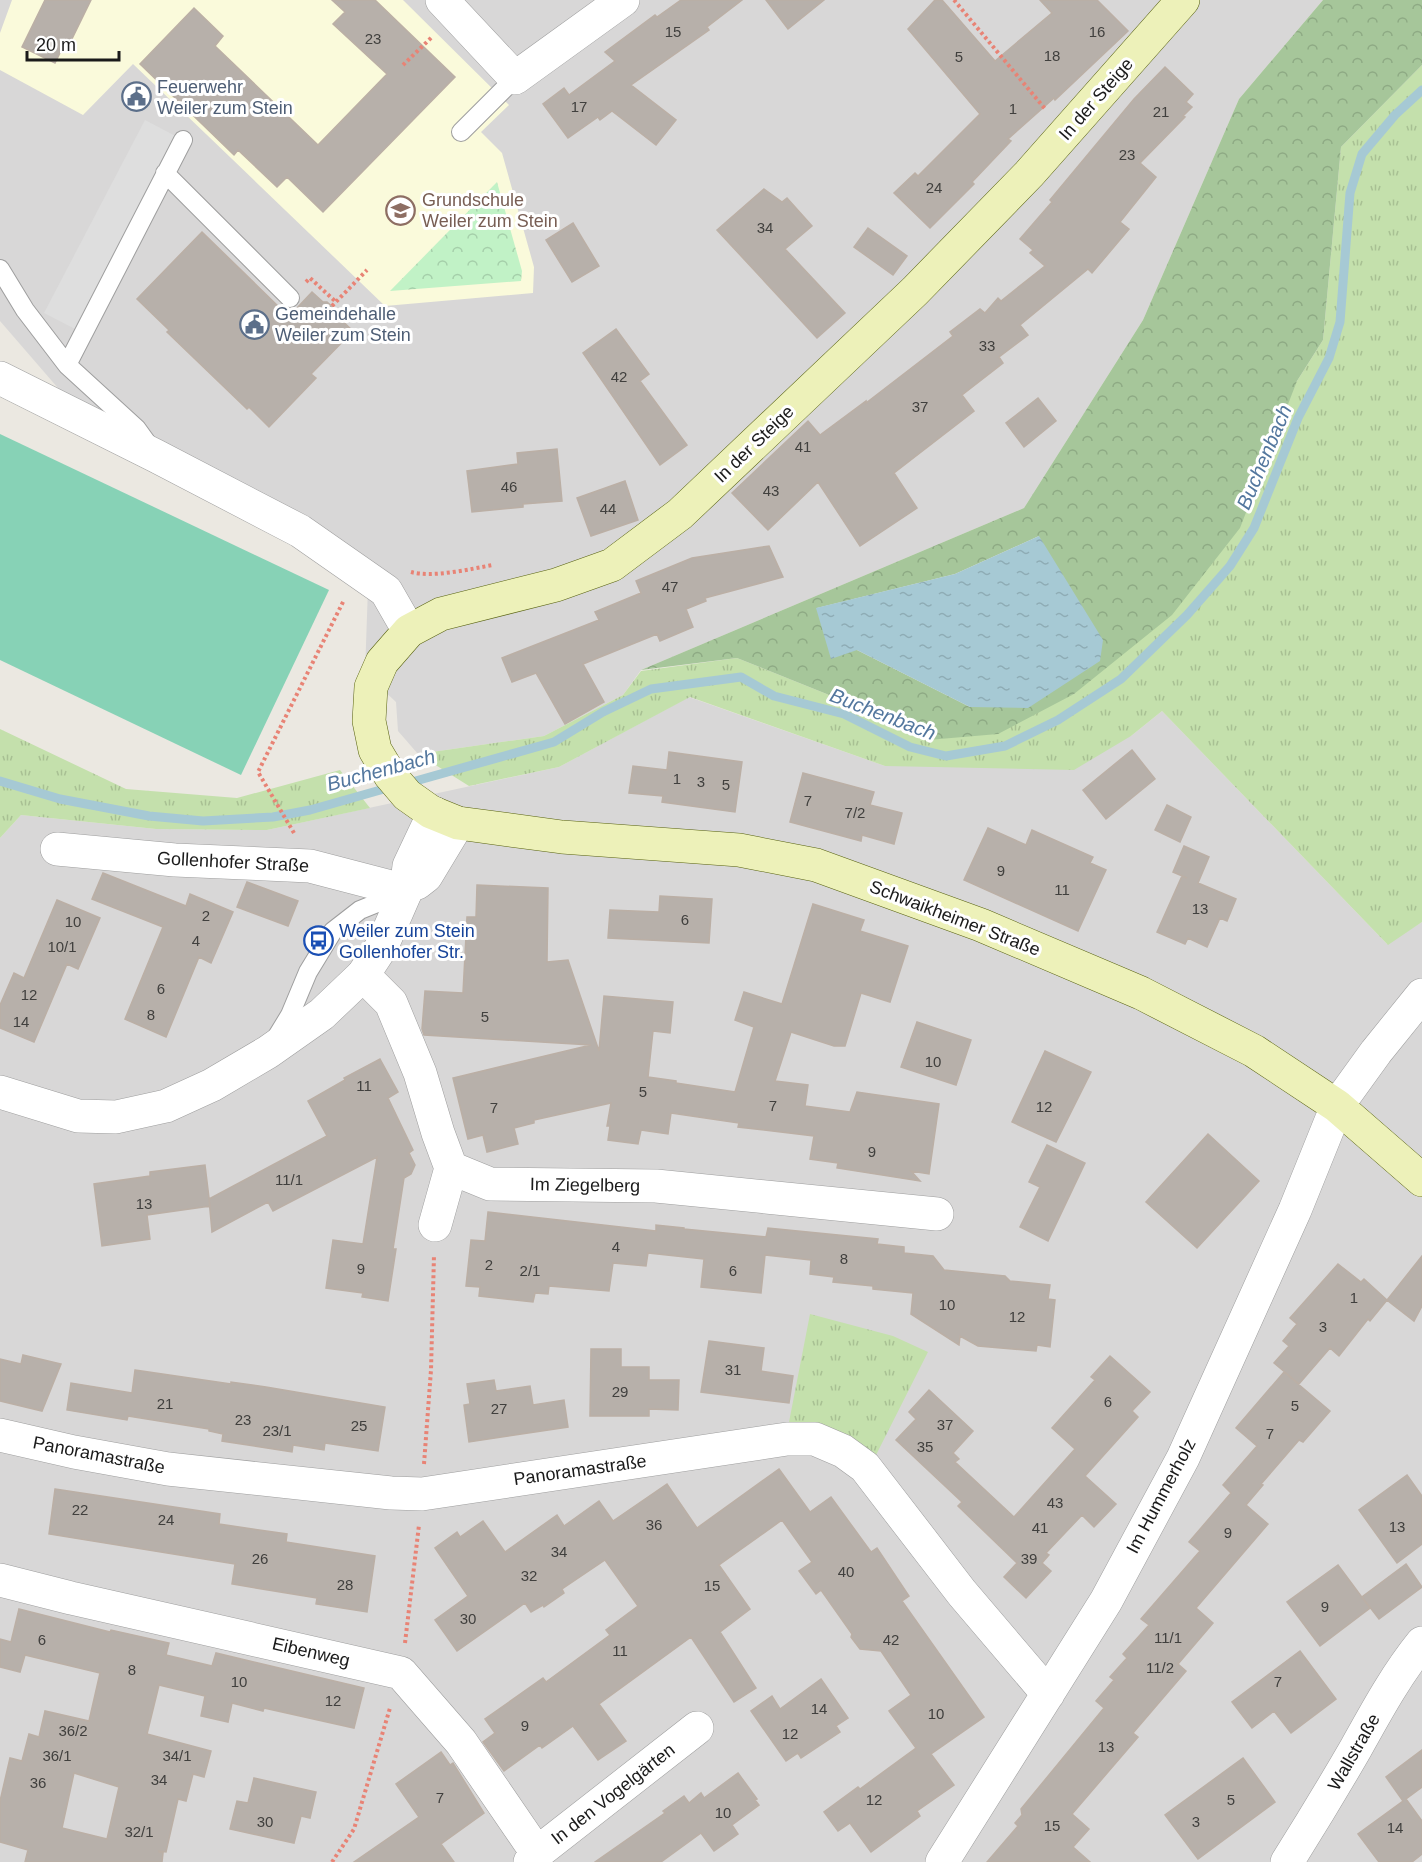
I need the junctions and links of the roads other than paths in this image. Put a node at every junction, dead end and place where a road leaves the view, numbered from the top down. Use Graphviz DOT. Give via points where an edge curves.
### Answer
graph roads {
  1 [pos="623,0"];
  2 [pos="1183,0"];
  3 [pos="448,7"];
  4 [pos="515,78"];
  5 [pos="460,132"];
  6 [pos="183,140"];
  7 [pos="165,173"];
  8 [pos="0,269"];
  9 [pos="290,298"];
  10 [pos="67,365"];
  11 [pos="0,378"];
  12 [pos="156,456"];
  13 [pos="409,631"];
  14 [pos="441,816"];
  15 [pos="57,849"];
  16 [pos="406,891"];
  17 [pos="363,975"];
  18 [pos="1422,995"];
  19 [pos="268,1052"];
  20 [pos="0,1092"];
  21 [pos="1337,1106"];
  22 [pos="450,1168"];
  23 [pos="1422,1180"];
  24 [pos="937,1214"];
  25 [pos="435,1225"];
  26 [pos="0,1435"];
  27 [pos="0,1580"];
  28 [pos="1422,1643"];
  29 [pos="1048,1694"];
  30 [pos="697,1728"];
  31 [pos="534,1857"];
  32 [pos="942,1862"];
  33 [pos="1287,1862"];
  1 -- 4 [label="street"];
  2 -- 13 [label="main road, In der Steige" via="1029,174 915,291 680,514 612,565 556,585 441,614"];
  3 -- 4 [label="street"];
  4 -- 5 [label="lane"];
  6 -- 7 [label="lane"];
  7 -- 9 [label="lane"];
  7 -- 10 [label="lane"];
  8 -- 10 [label="lane"];
  10 -- 12 [label="lane" via="137,429"];
  11 -- 12 [label="street"];
  12 -- 13 [label="street" via="310,538 386,591"];
  13 -- 14 [label="main road, In der Steige" via="382,662 371,687 369,721 375,750 390,775 407,795"];
  14 -- 16 [label="street" via="409,866"];
  14 -- 21 [label="main road, Schwaikheimer Straße" via="562,837 740,850 816,865 981,925 1141,993 1254,1051"];
  15 -- 16 [label="street, Gollenhofer Straße" via="175,860 310,866"];
  16 -- 17 [label="street" via="382,946"];
  16 -- 19 [label="lane" via="360,910 333,931"];
  17 -- 19 [label="street" via="322,1014"];
  17 -- 22 [label="street" via="391,1003 420,1073"];
  18 -- 21 [label="street, Im Hummerholz"];
  19 -- 20 [label="street" via="166,1106 116,1117 78,1116"];
  21 -- 23 [label="main road, Schwaikheimer Straße"];
  21 -- 29 [label="street, Im Hummerholz" via="1295,1210 1183,1458 1106,1600"];
  22 -- 24 [label="street, Im Ziegelberg" via="490,1184 656,1186"];
  22 -- 25 [label="street"];
  26 -- 29 [label="street, Panoramastraße" via="168,1469 422,1494 815,1438 865,1467 962,1593"];
  27 -- 31 [label="street, Eibenweg" via="401,1673 461,1742"];
  28 -- 33 [label="street, Wallstraße" via="1382,1702"];
  29 -- 32 [label="street, Im Hummerholz"];
  30 -- 31 [label="street, In den Vogelgärten"];
}
